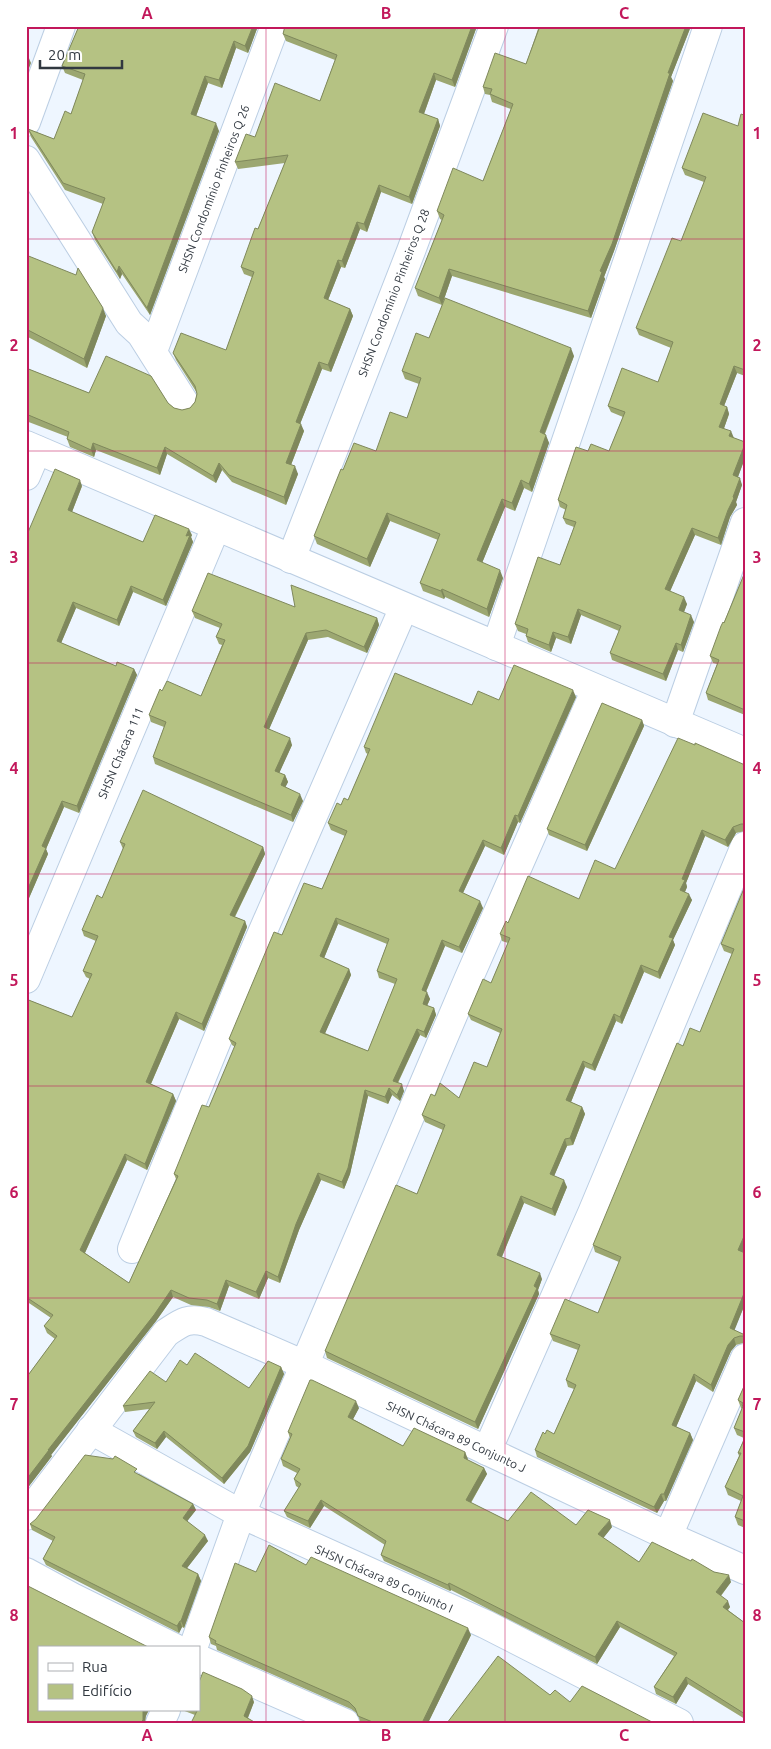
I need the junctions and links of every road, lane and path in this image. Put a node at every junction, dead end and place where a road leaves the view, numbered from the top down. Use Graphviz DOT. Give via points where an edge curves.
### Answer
graph roads {
  1 [pos="61,26"];
  2 [pos="275,26"];
  3 [pos="494,26"];
  4 [pos="708,26"];
  5 [pos="26,122"];
  6 [pos="26,160"];
  7 [pos="153,351"];
  8 [pos="184,402"];
  9 [pos="32,448"];
  10 [pos="26,476"];
  11 [pos="745,522"];
  12 [pos="216,526"];
  13 [pos="291,558"];
  14 [pos="404,607"];
  15 [pos="496,646"];
  16 [pos="596,689"];
  17 [pos="675,723"];
  18 [pos="745,752"];
  19 [pos="745,846"];
  20 [pos="26,979"];
  21 [pos="132,1249"];
  22 [pos="745,1358"];
  23 [pos="305,1366"];
  24 [pos="91,1430"];
  25 [pos="487,1451"];
  26 [pos="241,1514"];
  27 [pos="26,1516"];
  28 [pos="668,1536"];
  29 [pos="745,1570"];
  30 [pos="26,1572"];
  31 [pos="171,1646"];
  32 [pos="195,1646"];
  33 [pos="200,1659"];
  34 [pos="345,1723"];
  35 [pos="679,1723"];
  1 -- 5 [label="street"];
  2 -- 7 [label="street, SHSN Condomínio Pinheiros Q 26"];
  3 -- 13 [label="street, SHSN Condomínio Pinheiros Q 28" via="411,251"];
  4 -- 15 [label="street"];
  6 -- 7 [label="street" via="129,323"];
  7 -- 8 [label="street"];
  9 -- 10 [label="street"];
  9 -- 12 [label="street"];
  11 -- 17 [label="street"];
  12 -- 13 [label="street"];
  12 -- 20 [label="street, SHSN Chácara 111"];
  13 -- 14 [label="street"];
  14 -- 15 [label="street"];
  14 -- 21 [label="street" via="242,979"];
  15 -- 16 [label="street"];
  16 -- 17 [label="street"];
  16 -- 23 [label="street" via="468,980"];
  17 -- 18 [label="street"];
  19 -- 25 [label="street" via="592,1213"];
  22 -- 28 [label="street"];
  23 -- 24 [label="street, SHSN Chácara 89 Conjunto J" via="206,1322 194,1319 183,1322 166,1333"];
  23 -- 25 [label="street, SHSN Chácara 89 Conjunto J"];
  23 -- 26 [label="street"];
  24 -- 26 [label="street, SHSN Chácara 89 Conjunto I"];
  24 -- 27 [label="street"];
  25 -- 28 [label="street, SHSN Chácara 89 Conjunto J"];
  26 -- 32 [label="street"];
  26 -- 35 [label="street, SHSN Chácara 89 Conjunto I" via="485,1624"];
  28 -- 29 [label="street, SHSN Chácara 89 Conjunto J"];
  30 -- 31 [label="street"];
  33 -- 34 [label="street"];
}
